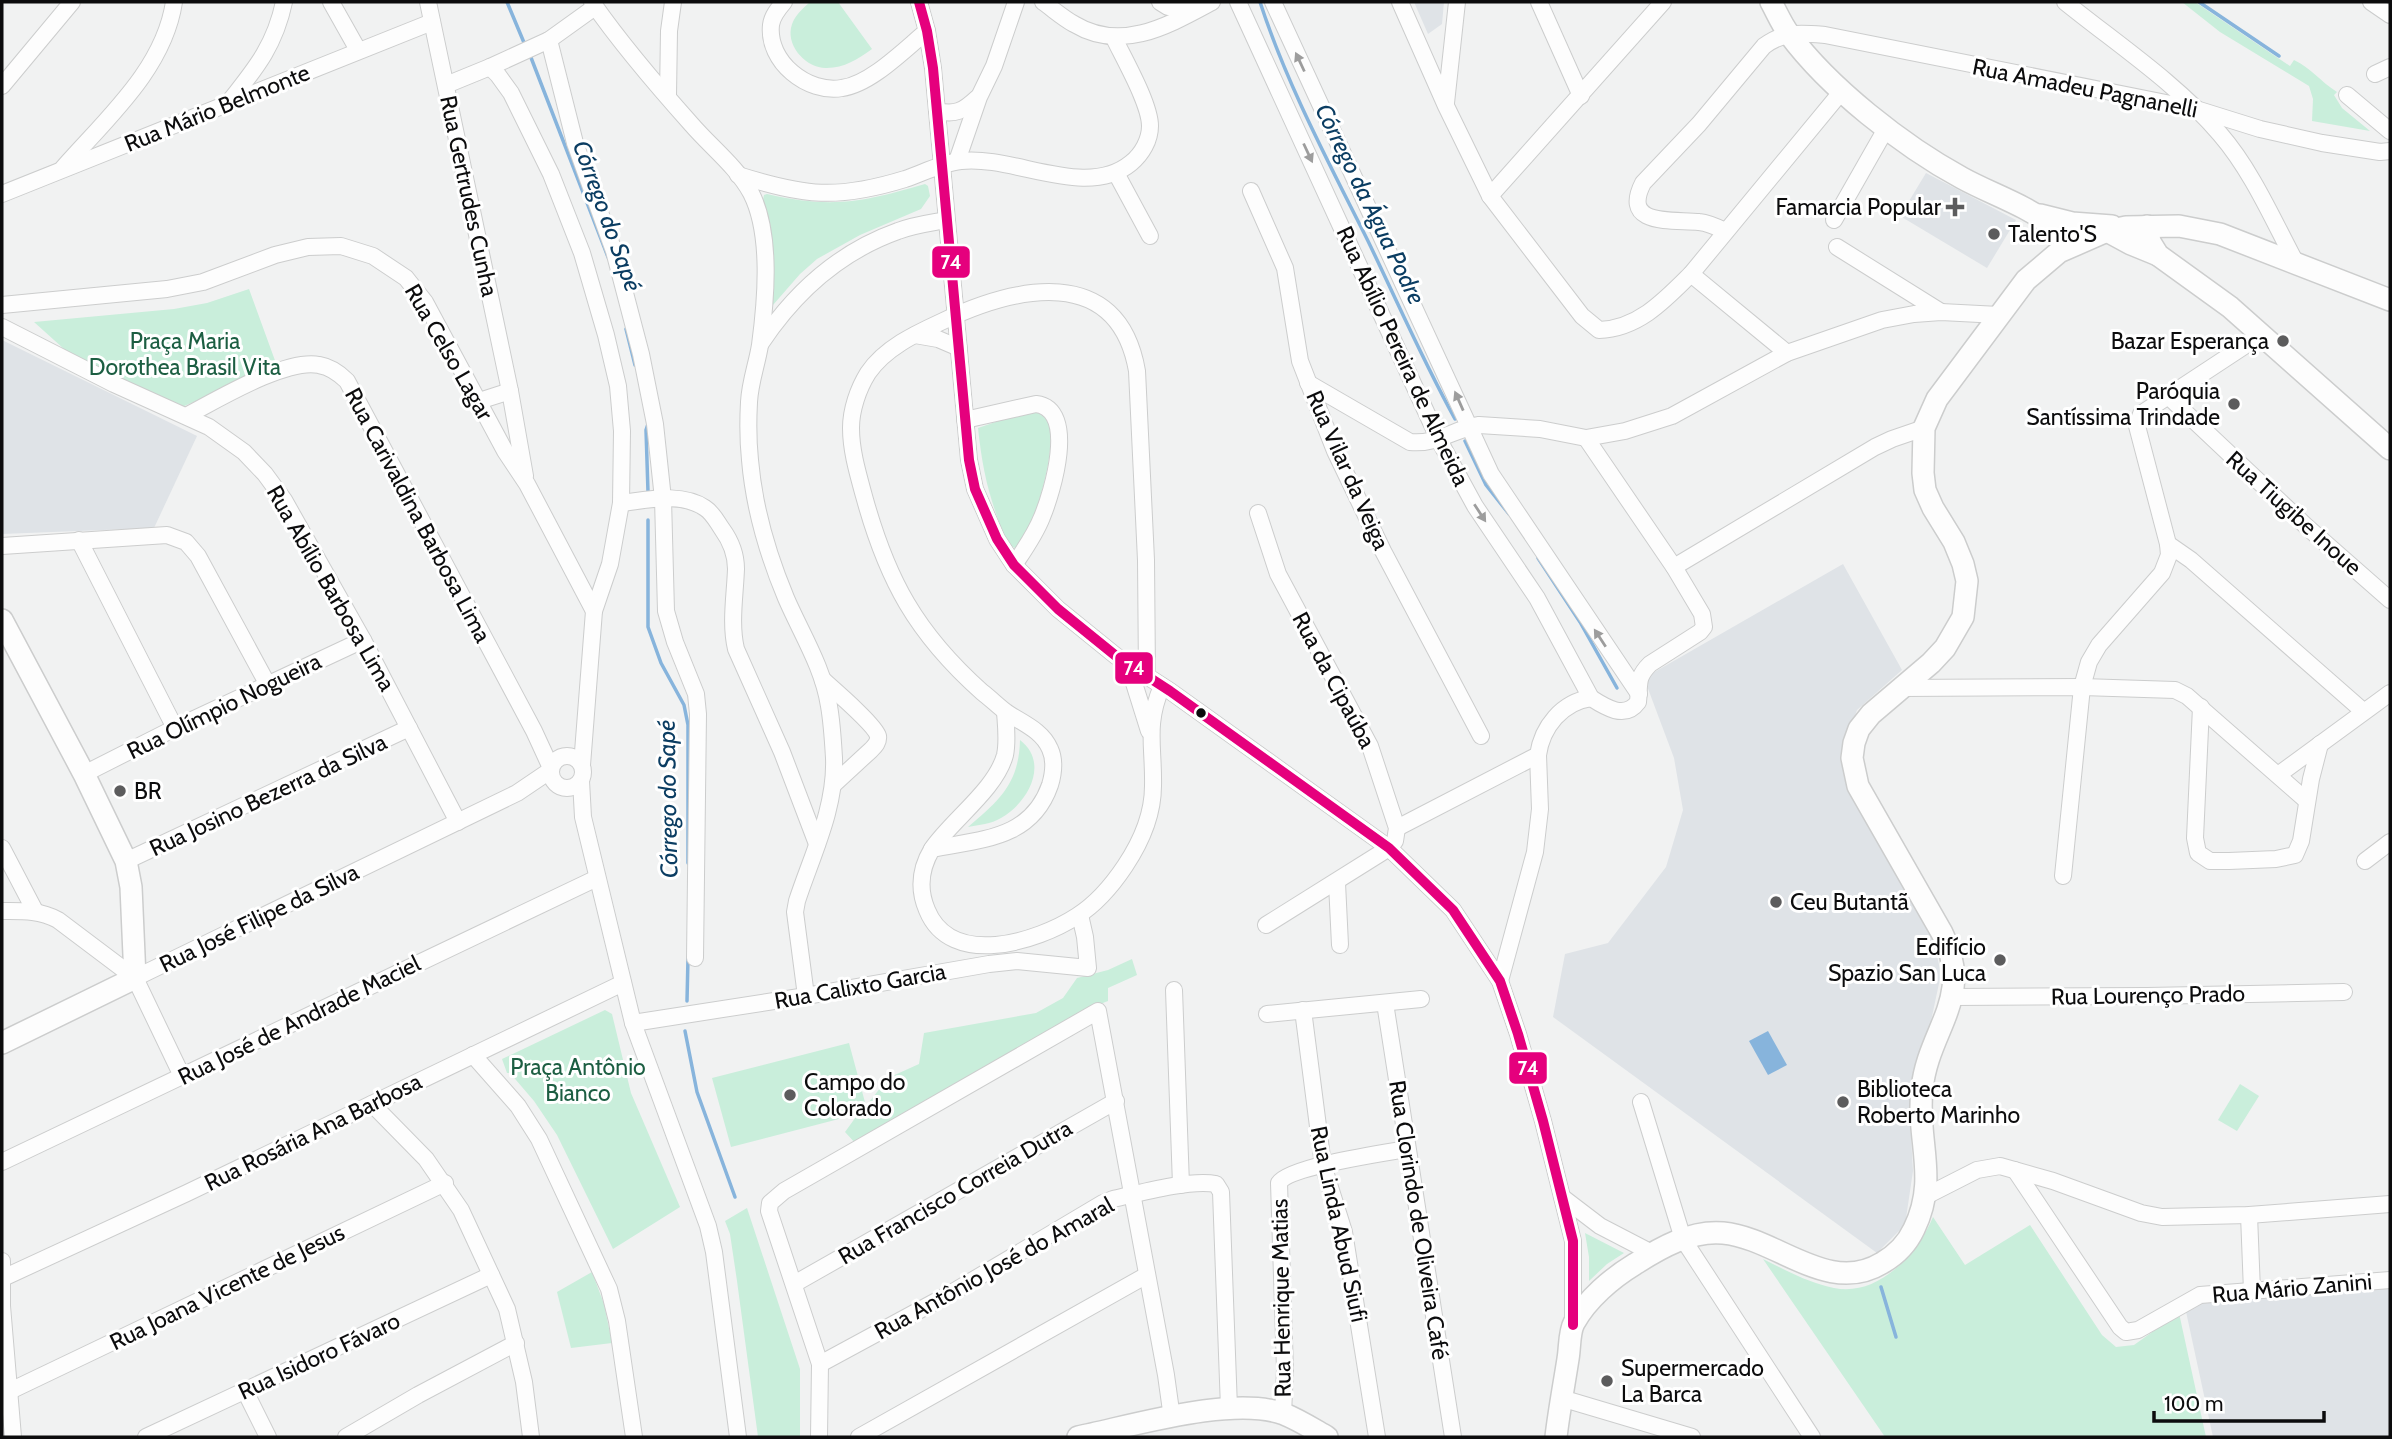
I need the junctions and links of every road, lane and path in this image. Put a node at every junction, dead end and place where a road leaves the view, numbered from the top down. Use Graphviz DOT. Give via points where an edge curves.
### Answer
graph roads {
  1 [pos="72,2"];
  2 [pos="174,2"];
  3 [pos="284,2"];
  4 [pos="331,2"];
  5 [pos="428,2"];
  6 [pos="673,2"];
  7 [pos="784,2"];
  8 [pos="919,2"];
  9 [pos="1016,2"];
  10 [pos="1043,2"];
  11 [pos="1160,2"];
  12 [pos="1238,2"];
  13 [pos="1273,2"];
  14 [pos="1400,2"];
  15 [pos="1457,2"];
  16 [pos="1539,2"];
  17 [pos="1771,2"];
  18 [pos="2065,2"];
  19 [pos="2371,2"];
  20 [pos="594,4"];
  21 [pos="1206,5"];
  22 [pos="1655,5"];
  23 [pos="2390,15"];
  24 [pos="432,22"];
  25 [pos="927,32"];
  26 [pos="1788,33"];
  27 [pos="1114,38"];
  28 [pos="545,42"];
  29 [pos="358,50"];
  30 [pos="490,67"];
  31 [pos="446,85"];
  32 [pos="2,86"];
  33 [pos="1842,91"];
  34 [pos="668,94"];
  35 [pos="2347,95"];
  36 [pos="1581,96"];
  37 [pos="979,97"];
  38 [pos="228,104"];
  39 [pos="1446,106"];
  40 [pos="2196,110"];
  41 [pos="937,111"];
  42 [pos="1887,127"];
  43 [pos="2390,131"];
  44 [pos="2385,152"];
  45 [pos="950,163"];
  46 [pos="62,170"];
  47 [pos="1116,173"];
  48 [pos="738,175"];
  49 [pos="1251,191"];
  50 [pos="2,194"];
  51 [pos="1490,197"];
  52 [pos="2031,213"];
  53 [pos="946,220"];
  54 [pos="1833,220"];
  55 [pos="2136,228"];
  56 [pos="1725,231"];
  57 [pos="1150,236"];
  58 [pos="2070,246"];
  59 [pos="1837,247"];
  60 [pos="2158,255"];
  61 [pos="2296,263"];
  62 [pos="2178,268"];
  63 [pos="1690,274"];
  64 [pos="2390,300"];
  65 [pos="2,305"];
  66 [pos="1941,312"];
  67 [pos="1999,314"];
  68 [pos="956,315"];
  69 [pos="2,327"];
  70 [pos="915,335"];
  71 [pos="2261,335"];
  72 [pos="760,345"];
  73 [pos="959,348"];
  74 [pos="1787,353"];
  75 [pos="1308,383"];
  76 [pos="510,391"];
  77 [pos="2168,396"];
  78 [pos="479,401"];
  79 [pos="186,415"];
  80 [pos="965,420"];
  81 [pos="1470,426"];
  82 [pos="1924,428"];
  83 [pos="1586,438"];
  84 [pos="1439,440"];
  85 [pos="2390,449"];
  86 [pos="527,484"];
  87 [pos="663,499"];
  88 [pos="621,503"];
  89 [pos="1258,513"];
  90 [pos="79,540"];
  91 [pos="2168,544"];
  92 [pos="2,546"];
  93 [pos="1014,565"];
  94 [pos="1674,567"];
  95 [pos="2390,600"];
  96 [pos="594,611"];
  97 [pos="2,620"];
  98 [pos="363,640"];
  99 [pos="1128,664"];
  100 [pos="1147,676"];
  101 [pos="823,680"];
  102 [pos="268,685"];
  103 [pos="1162,686"];
  104 [pos="2082,687"];
  105 [pos="1899,688"];
  106 [pos="2390,693"];
  107 [pos="1639,694"];
  108 [pos="1591,698"];
  109 [pos="2201,707"];
  110 [pos="2363,711"];
  111 [pos="1005,712"];
  112 [pos="175,728"];
  113 [pos="409,728"];
  114 [pos="1481,736"];
  115 [pos="1150,737"];
  116 [pos="2320,744"];
  117 [pos="1538,755"];
  118 [pos="564,771"];
  119 [pos="84,774"];
  120 [pos="2278,775"];
  121 [pos="834,784"];
  122 [pos="2307,802"];
  123 [pos="458,822"];
  124 [pos="1397,828"];
  125 [pos="2390,842"];
  126 [pos="817,844"];
  127 [pos="2,848"];
  128 [pos="1389,848"];
  129 [pos="932,849"];
  130 [pos="126,861"];
  131 [pos="2365,861"];
  132 [pos="2063,876"];
  133 [pos="597,878"];
  134 [pos="1337,883"];
  135 [pos="2,911"];
  136 [pos="30,911"];
  137 [pos="1080,915"];
  138 [pos="2,923"];
  139 [pos="1266,925"];
  140 [pos="1340,945"];
  141 [pos="695,958"];
  142 [pos="135,978"];
  143 [pos="1500,981"];
  144 [pos="623,983"];
  145 [pos="1174,990"];
  146 [pos="2344,992"];
  147 [pos="806,996"];
  148 [pos="1952,997"];
  149 [pos="1421,999"];
  150 [pos="1385,1003"];
  151 [pos="1303,1010"];
  152 [pos="1267,1014"];
  153 [pos="633,1023"];
  154 [pos="2,1043"];
  155 [pos="473,1055"];
  156 [pos="182,1076"];
  157 [pos="1116,1101"];
  158 [pos="1641,1102"];
  159 [pos="372,1104"];
  160 [pos="1543,1121"];
  161 [pos="1526,1124"];
  162 [pos="1407,1149"];
  163 [pos="2,1162"];
  164 [pos="1323,1165"];
  165 [pos="2015,1170"];
  166 [pos="444,1183"];
  167 [pos="1181,1185"];
  168 [pos="1132,1195"];
  169 [pos="1926,1196"];
  170 [pos="1562,1197"];
  171 [pos="2390,1204"];
  172 [pos="2249,1215"];
  173 [pos="1589,1218"];
  174 [pos="1568,1223"];
  175 [pos="1683,1239"];
  176 [pos="1652,1253"];
  177 [pos="2,1261"];
  178 [pos="491,1275"];
  179 [pos="1147,1275"];
  180 [pos="3,1278"];
  181 [pos="2390,1280"];
  182 [pos="794,1284"];
  183 [pos="2252,1291"];
  184 [pos="2,1306"];
  185 [pos="1573,1325"];
  186 [pos="516,1343"];
  187 [pos="820,1364"];
  188 [pos="10,1391"];
  189 [pos="245,1391"];
  190 [pos="1561,1398"];
  191 [pos="1229,1408"];
  192 [pos="1283,1413"];
  193 [pos="1172,1418"];
  194 [pos="170,1432"];
  195 [pos="13,1437"];
  196 [pos="146,1437"];
  197 [pos="268,1437"];
  198 [pos="346,1437"];
  199 [pos="530,1437"];
  200 [pos="634,1437"];
  201 [pos="738,1437"];
  202 [pos="819,1437"];
  203 [pos="859,1437"];
  204 [pos="1078,1437"];
  205 [pos="1327,1437"];
  206 [pos="1377,1437"];
  207 [pos="1453,1437"];
  208 [pos="1556,1437"];
  209 [pos="1692,1437"];
  210 [pos="1812,1437"];
  1 -- 32 [label="street"];
  2 -- 46 [label="street" via="147,70"];
  3 -- 38 [label="street" via="265,54"];
  4 -- 29 [label="street"];
  5 -- 24 [label="street, Rua Gertrudes Cunha"];
  6 -- 34 [label="street"];
  7 -- 25 [label="street" via="773,17 772,40 789,69 817,87 855,85"];
  8 -- 25 [label="street"];
  9 -- 37 [label="street"];
  10 -- 27 [label="street" via="1075,25"];
  11 -- 21 [label="street" via="1186,9"];
  12 -- 84 [label="street, Rua Abílio Pereira de Almeida, one-way"];
  81 -- 13 [label="street, Rua Abílio Pereira de Almeida, one-way"];
  14 -- 39 [label="street"];
  15 -- 39 [label="street"];
  16 -- 36 [label="street"];
  17 -- 26 [label="main road"];
  18 -- 40 [label="street"];
  19 -- 23 [label="street"];
  20 -- 28 [label="street"];
  20 -- 34 [label="street"];
  21 -- 27 [label="street" via="1169,26"];
  22 -- 36 [label="street"];
  24 -- 29 [label="street, Rua Mário Belmonte"];
  24 -- 31 [label="street, Rua Gertrudes Cunha"];
  25 -- 41 [label="street"];
  26 -- 33 [label="main road"];
  26 -- 40 [label="street, Rua Amadeu Pagnanelli" via="1825,35"];
  26 -- 56 [label="street" via="1764,46 1639,190 1641,210 1653,219 1703,222"];
  27 -- 47 [label="street" via="1150,124 1139,156"];
  28 -- 30 [label="street"];
  28 -- 87 [label="street" via="614,251 641,354"];
  29 -- 38 [label="street, Rua Mário Belmonte"];
  30 -- 31 [label="street"];
  30 -- 88 [label="street" via="511,93 551,174 589,277 618,386"];
  31 -- 76 [label="street, Rua Gertrudes Cunha"];
  33 -- 42 [label="main road"];
  33 -- 56 [label="street"];
  34 -- 48 [label="street"];
  35 -- 43 [label="street"];
  36 -- 51 [label="street"];
  37 -- 41 [label="street" via="963,111"];
  37 -- 45 [label="street"];
  38 -- 46 [label="street, Rua Mário Belmonte"];
  39 -- 51 [label="street"];
  40 -- 44 [label="street, Rua Amadeu Pagnanelli" via="2260,130"];
  40 -- 61 [label="street" via="2235,155"];
  41 -- 45 [label="street"];
  42 -- 52 [label="main road" via="1960,177"];
  42 -- 54 [label="street"];
  45 -- 47 [label="street" via="984,161 1093,179"];
  45 -- 48 [label="street" via="876,188 832,195"];
  45 -- 53 [label="street"];
  46 -- 50 [label="street, Rua Mário Belmonte"];
  47 -- 57 [label="street"];
  48 -- 72 [label="street" via="751,193 765,255"];
  49 -- 75 [label="street, Rua Vilar da Veiga" via="1285,268 1296,342"];
  51 -- 63 [label="street" via="1595,328 1605,330 1647,314"];
  52 -- 55 [label="main road" via="2072,223"];
  52 -- 58 [label="main road" via="2052,226"];
  53 -- 68 [label="street"];
  53 -- 72 [label="street" via="899,230 833,264 785,309"];
  55 -- 58 [label="main road"];
  55 -- 60 [label="main road"];
  55 -- 60 [label="main road" via="2131,244"];
  55 -- 61 [label="main road" via="2194,228"];
  55 -- 62 [label="main road" via="2166,249"];
  56 -- 63 [label="street"];
  58 -- 67 [label="main road" via="2045,262"];
  59 -- 66 [label="street"];
  60 -- 62 [label="main road"];
  61 -- 64 [label="main road"];
  62 -- 71 [label="main road"];
  63 -- 74 [label="street"];
  65 -- 78 [label="street, Rua Celso Lagar" via="167,289 203,282 293,249 354,249 390,265 416,289"];
  66 -- 67 [label="street"];
  66 -- 74 [label="street" via="1882,320"];
  67 -- 82 [label="main road" via="1937,399"];
  68 -- 70 [label="street"];
  68 -- 73 [label="street"];
  68 -- 100 [label="street" via="1023,293 1060,291 1091,300 1114,319 1133,349 1140,415"];
  69 -- 79 [label="street, Rua Abílio Barbosa Lima"];
  70 -- 73 [label="street"];
  70 -- 111 [label="street" via="878,361 861,387 851,428 858,476 884,561 910,610 959,671"];
  71 -- 77 [label="street"];
  71 -- 85 [label="main road"];
  72 -- 101 [label="street" via="749,401 754,489 770,553"];
  73 -- 80 [label="street"];
  74 -- 83 [label="street" via="1672,415"];
  75 -- 84 [label="street" via="1401,438 1421,443"];
  75 -- 114 [label="street, Rua Vilar da Veiga" via="1383,551"];
  76 -- 78 [label="street"];
  76 -- 86 [label="street, Rua Gertrudes Cunha"];
  77 -- 91 [label="street" via="2141,414 2137,426"];
  77 -- 95 [label="street, Rua Tiugibe Inoue"];
  78 -- 86 [label="street, Rua Celso Lagar"];
  79 -- 98 [label="street, Rua Abílio Barbosa Lima" via="228,439 265,474"];
  79 -- 118 [label="street, Rua Carivaldina Barbosa Lima" via="291,366 318,365 347,381 534,731"];
  80 -- 93 [label="street" via="975,489"];
  80 -- 93 [label="street" via="1035,404 1052,412 1056,423 1058,451 1050,497"];
  81 -- 83 [label="street" via="1540,429"];
  81 -- 84 [label="street"];
  107 -- 81 [label="street, Rua Abílio Pereira de Almeida, one-way" via="1506,499"];
  82 -- 94 [label="street" via="1875,447"];
  82 -- 105 [label="main road" via="1925,490 1963,564 1965,604 1963,617 1945,648"];
  83 -- 94 [label="street"];
  84 -- 108 [label="street, Rua Abílio Pereira de Almeida, one-way" via="1475,506 1538,598"];
  86 -- 96 [label="street, Rua Celso Lagar"];
  87 -- 88 [label="street"];
  87 -- 126 [label="street" via="688,501 707,509 733,550 736,649"];
  87 -- 141 [label="street" via="666,611 696,694 698,713"];
  88 -- 96 [label="street" via="610,564"];
  89 -- 124 [label="street, Rua da Cipaúba" via="1278,574 1370,746"];
  90 -- 92 [label="street"];
  90 -- 102 [label="street" via="160,535 186,542"];
  90 -- 112 [label="street"];
  91 -- 104 [label="street" via="2162,573 2099,645 2088,662"];
  91 -- 110 [label="street"];
  93 -- 99 [label="street" via="1058,609"];
  94 -- 107 [label="street" via="1705,623 1700,632 1643,671"];
  96 -- 118 [label="street" via="585,714"];
  97 -- 119 [label="main road"];
  98 -- 102 [label="street, Rua Olímpio Nogueira"];
  98 -- 113 [label="street, Rua Abílio Barbosa Lima"];
  99 -- 100 [label="street"];
  99 -- 115 [label="street"];
  100 -- 103 [label="street"];
  101 -- 121 [label="street"];
  101 -- 121 [label="street" via="878,736 876,746"];
  102 -- 112 [label="street, Rua Olímpio Nogueira"];
  103 -- 115 [label="street"];
  103 -- 128 [label="street"];
  104 -- 105 [label="street"];
  104 -- 109 [label="street" via="2165,688"];
  104 -- 132 [label="street"];
  105 -- 148 [label="main road" via="1859,729 1854,775 1952,951"];
  106 -- 110 [label="street"];
  107 -- 108 [label="street" via="1635,707 1625,711"];
  108 -- 117 [label="street" via="1575,702 1554,718"];
  109 -- 120 [label="street"];
  109 -- 122 [label="street" via="2195,838 2201,857 2210,861 2292,857 2301,841"];
  110 -- 116 [label="street"];
  111 -- 129 [label="street" via="1007,736 1001,766"];
  111 -- 129 [label="street" via="1034,729 1051,750 1052,777 1041,806 1006,833"];
  112 -- 119 [label="street, Rua Olímpio Nogueira"];
  113 -- 123 [label="street, Rua Abílio Barbosa Lima"];
  113 -- 130 [label="street, Rua Josino Bezerra da Silva"];
  115 -- 137 [label="street" via="1153,788 1142,835 1112,883"];
  116 -- 120 [label="street"];
  116 -- 122 [label="street"];
  117 -- 124 [label="street"];
  117 -- 143 [label="street" via="1540,810 1535,852"];
  118 -- 123 [label="street, Rua José Filipe da Silva"];
  118 -- 133 [label="street, Rua Carivaldina Barbosa Lima" via="583,817"];
  119 -- 130 [label="main road"];
  120 -- 122 [label="street"];
  121 -- 126 [label="street"];
  123 -- 142 [label="street, Rua José Filipe da Silva"];
  124 -- 128 [label="street"];
  125 -- 131 [label="street"];
  126 -- 147 [label="street" via="795,912"];
  127 -- 136 [label="street"];
  128 -- 134 [label="street"];
  128 -- 143 [label="street" via="1453,910"];
  129 -- 137 [label="street" via="923,868 921,894 930,919 952,940 979,945 1024,940"];
  130 -- 142 [label="main road"];
  133 -- 144 [label="street, Rua Carivaldina Barbosa Lima"];
  133 -- 156 [label="street, Rua José de Andrade Maciel"];
  134 -- 139 [label="street"];
  134 -- 140 [label="street"];
  135 -- 136 [label="street"];
  136 -- 138 [label="street"];
  136 -- 142 [label="street" via="58,920"];
  137 -- 147 [label="street, Rua Calixto Garcia" via="1088,968 1017,961"];
  142 -- 154 [label="main road, Rua José Filipe da Silva"];
  142 -- 156 [label="street"];
  143 -- 160 [label="street"];
  144 -- 153 [label="street, Rua Carivaldina Barbosa Lima"];
  144 -- 155 [label="street, Rua Rosária Ana Barbosa"];
  145 -- 167 [label="street"];
  146 -- 148 [label="street, Rua Lourenço Prado"];
  147 -- 153 [label="street, Rua Calixto Garcia"];
  148 -- 169 [label="main road" via="1923,1080"];
  149 -- 150 [label="street"];
  150 -- 151 [label="street"];
  150 -- 162 [label="street, Rua Clorindo de Oliveira Café"];
  151 -- 152 [label="street"];
  151 -- 164 [label="street, Rua Linda Abud Siufi"];
  153 -- 201 [label="street, Rua Carivaldina Barbosa Lima" via="708,1226"];
  155 -- 159 [label="street, Rua Rosária Ana Barbosa"];
  155 -- 200 [label="street" via="518,1106 539,1139 609,1289"];
  156 -- 163 [label="street, Rua José de Andrade Maciel"];
  157 -- 168 [label="street"];
  157 -- 182 [label="street, Rua Francisco Correia Dutra"];
  157 -- 182 [label="street" via="1098,1011 770,1202 769,1212"];
  158 -- 175 [label="street"];
  159 -- 166 [label="street"];
  159 -- 180 [label="street, Rua Rosária Ana Barbosa"];
  160 -- 161 [label="street"];
  160 -- 170 [label="street"];
  162 -- 164 [label="street"];
  162 -- 207 [label="street, Rua Clorindo de Oliveira Café"];
  164 -- 192 [label="street, Rua Henrique Matias" via="1287,1175 1279,1183"];
  164 -- 206 [label="street, Rua Linda Abud Siufi" via="1344,1232"];
  165 -- 169 [label="street" via="2000,1166 1977,1170"];
  165 -- 172 [label="street" via="2141,1213 2162,1217"];
  165 -- 183 [label="street, Rua Mário Zanini" via="2126,1332 2138,1330 2194,1297"];
  166 -- 178 [label="street"];
  166 -- 188 [label="street, Rua Joana Vicente de Jesus"];
  167 -- 168 [label="street, Rua Antônio José do Amaral"];
  167 -- 191 [label="street, Rua Antônio José do Amaral" via="1216,1184 1221,1192"];
  168 -- 179 [label="street"];
  168 -- 187 [label="street, Rua Antônio José do Amaral" via="1103,1203 953,1293"];
  169 -- 175 [label="main road" via="1907,1242 1886,1261 1861,1273 1832,1273 1735,1235 1708,1233"];
  170 -- 173 [label="street"];
  170 -- 174 [label="street"];
  171 -- 172 [label="street"];
  172 -- 183 [label="street"];
  173 -- 174 [label="street"];
  173 -- 176 [label="street"];
  174 -- 185 [label="street" via="1573,1241"];
  175 -- 176 [label="main road"];
  175 -- 210 [label="street"];
  176 -- 185 [label="main road" via="1620,1273"];
  177 -- 180 [label="street"];
  178 -- 186 [label="street"];
  178 -- 189 [label="street, Rua Isidoro Fávaro"];
  179 -- 193 [label="street"];
  179 -- 203 [label="street"];
  180 -- 184 [label="street"];
  181 -- 183 [label="street, Rua Mário Zanini"];
  182 -- 187 [label="street"];
  184 -- 188 [label="street"];
  185 -- 190 [label="main road"];
  186 -- 198 [label="street"];
  186 -- 199 [label="street"];
  187 -- 202 [label="street"];
  188 -- 195 [label="street"];
  189 -- 194 [label="street, Rua Isidoro Fávaro"];
  189 -- 197 [label="street"];
  190 -- 208 [label="main road"];
  190 -- 209 [label="street"];
  191 -- 192 [label="main road"];
  191 -- 193 [label="main road"];
  192 -- 205 [label="main road"];
  193 -- 204 [label="main road"];
  194 -- 196 [label="street, Rua Isidoro Fávaro"];
}
